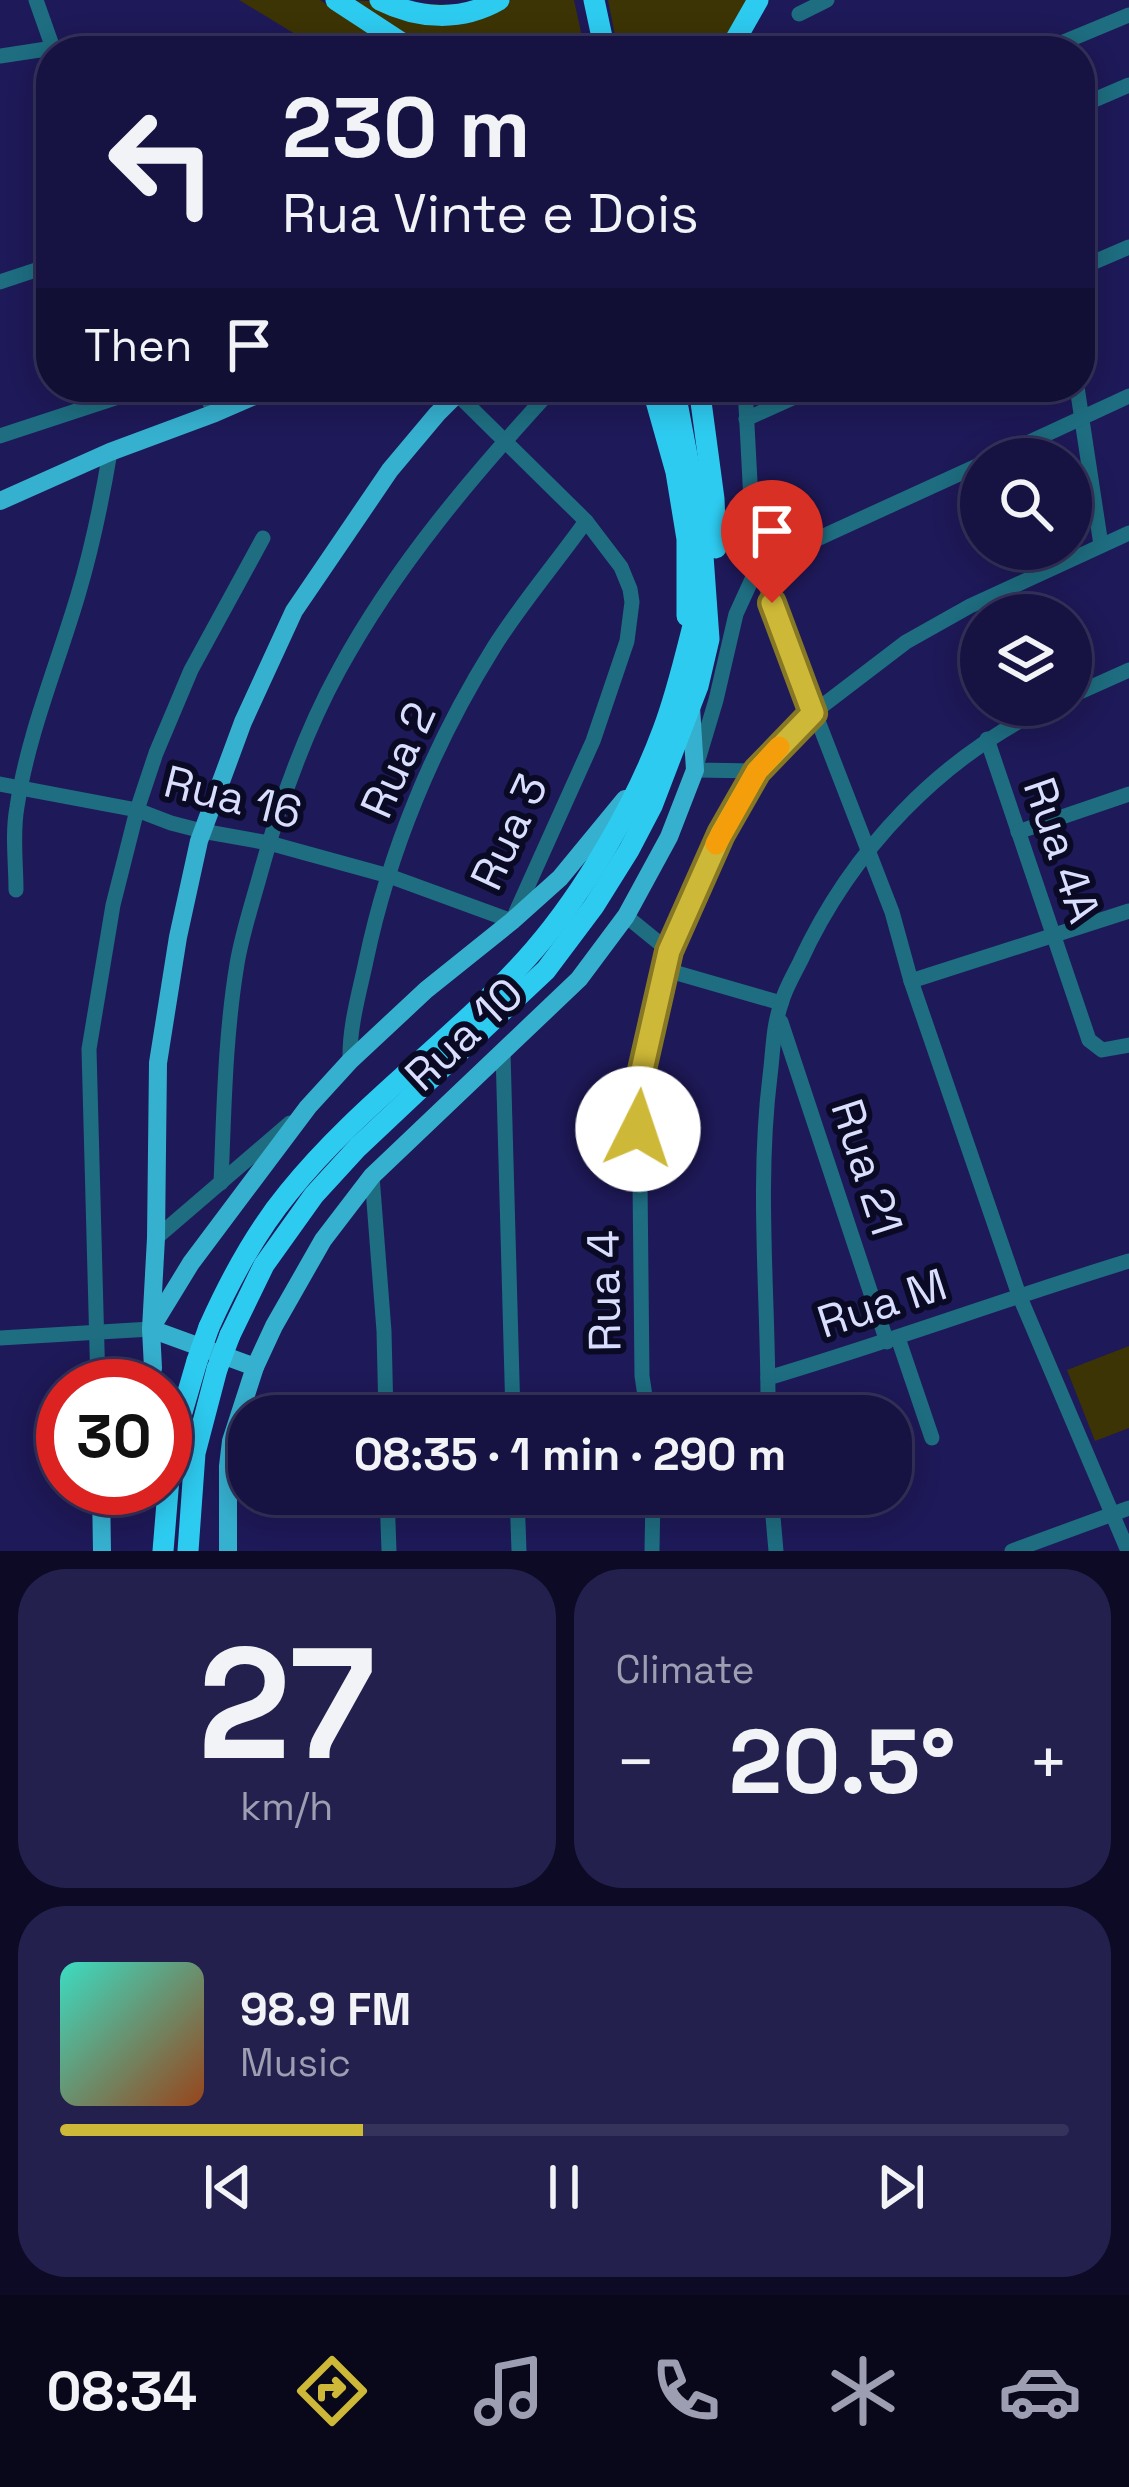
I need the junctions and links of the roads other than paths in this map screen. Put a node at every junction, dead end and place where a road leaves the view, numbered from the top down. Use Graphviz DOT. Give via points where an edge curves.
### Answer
graph roads {
  1 [pos="36,0"];
  2 [pos="336,0"];
  3 [pos="380,0"];
  4 [pos="499,0"];
  5 [pos="594,0"];
  6 [pos="758,0"];
  7 [pos="827,0"];
  8 [pos="799,14"];
  9 [pos="1129,15"];
  10 [pos="48,36"];
  11 [pos="391,36"];
  12 [pos="602,36"];
  13 [pos="738,36"];
  14 [pos="1078,36"];
  15 [pos="36,52"];
  16 [pos="0,56"];
  17 [pos="1129,85"];
  18 [pos="1095,100"];
  19 [pos="1129,248"];
  20 [pos="1095,262"];
  21 [pos="36,268"];
  22 [pos="1,275"];
  23 [pos="1129,396"];
  24 [pos="103,402"];
  25 [pos="210,402"];
  26 [pos="240,402"];
  27 [pos="448,402"];
  28 [pos="469,402"];
  29 [pos="540,402"];
  30 [pos="656,402"];
  31 [pos="677,402"];
  32 [pos="701,402"];
  33 [pos="745,402"];
  34 [pos="784,402"];
  35 [pos="1080,402"];
  36 [pos="215,413"];
  37 [pos="1084,418"];
  38 [pos="746,419"];
  39 [pos="0,436"];
  40 [pos="1040,438"];
  41 [pos="505,441"];
  42 [pos="110,452"];
  43 [pos="960,474"];
  44 [pos="0,501"];
  45 [pos="586,521"];
  46 [pos="1129,533"];
  47 [pos="263,538"];
  48 [pos="1101,545"];
  49 [pos="758,566"];
  50 [pos="705,580"];
  51 [pos="709,639"];
  52 [pos="687,648"];
  53 [pos="1129,670"];
  54 [pos="1092,687"];
  55 [pos="691,707"];
  56 [pos="813,713"];
  57 [pos="1013,726"];
  58 [pos="987,740"];
  59 [pos="695,770"];
  60 [pos="757,771"];
  61 [pos="640,782"];
  62 [pos="0,784"];
  63 [pos="21,786"];
  64 [pos="1129,794"];
  65 [pos="137,810"];
  66 [pos="202,831"];
  67 [pos="1018,832"];
  68 [pos="268,843"];
  69 [pos="868,848"];
  70 [pos="389,876"];
  71 [pos="16,890"];
  72 [pos="1129,911"];
  73 [pos="626,916"];
  74 [pos="512,921"];
  75 [pos="1052,936"];
  76 [pos="669,951"];
  77 [pos="663,969"];
  78 [pos="911,981"];
  79 [pos="780,1009"];
  80 [pos="1129,1045"];
  81 [pos="503,1052"];
  82 [pos="350,1061"];
  83 [pos="308,1107"];
  84 [pos="372,1176"];
  85 [pos="220,1183"];
  86 [pos="156,1238"];
  87 [pos="1129,1261"];
  88 [pos="1019,1295"];
  89 [pos="151,1329"];
  90 [pos="219,1331"];
  91 [pos="96,1332"];
  92 [pos="0,1338"];
  93 [pos="892,1340"];
  94 [pos="97,1359"];
  95 [pos="153,1359"];
  96 [pos="207,1365"];
  97 [pos="256,1367"];
  98 [pos="768,1378"];
  99 [pos="386,1395"];
  100 [pos="512,1395"];
  101 [pos="644,1395"];
  102 [pos="768,1395"];
  103 [pos="932,1438"];
  104 [pos="227,1466"];
  105 [pos="1121,1512"];
  106 [pos="101,1515"];
  107 [pos="387,1515"];
  108 [pos="518,1515"];
  109 [pos="652,1515"];
  110 [pos="773,1515"];
  111 [pos="102,1551"];
  112 [pos="163,1551"];
  113 [pos="188,1551"];
  114 [pos="228,1551"];
  115 [pos="388,1551"];
  116 [pos="519,1551"];
  117 [pos="652,1551"];
  118 [pos="776,1551"];
  119 [pos="1012,1551"];
  120 [pos="1128,1551"];
  1 -- 10 [label="street"];
  2 -- 11 [label="highway"];
  3 -- 4 [label="highway" via="449,16"];
  5 -- 12 [label="highway"];
  6 -- 13 [label="highway"];
  7 -- 8 [label="street"];
  9 -- 14 [label="street"];
  15 -- 16 [label="street"];
  17 -- 18 [label="street"];
  19 -- 20 [label="street"];
  21 -- 22 [label="street"];
  23 -- 37 [label="street"];
  24 -- 39 [label="street"];
  25 -- 36 [label="street"];
  26 -- 36 [label="main road"];
  27 -- 66 [label="main road" via="390,470 294,611"];
  28 -- 41 [label="street, Rua 3"];
  29 -- 41 [label="street"];
  30 -- 52 [label="highway" via="687,539"];
  31 -- 50 [label="highway"];
  32 -- 51 [label="highway" via="716,543"];
  33 -- 38 [label="street"];
  34 -- 38 [label="street"];
  35 -- 37 [label="street"];
  36 -- 42 [label="main road"];
  37 -- 40 [label="street"];
  37 -- 48 [label="street"];
  38 -- 49 [label="street"];
  41 -- 45 [label="street, Rua 3"];
  41 -- 68 [label="street" via="420,545 344,661"];
  42 -- 44 [label="main road"];
  42 -- 63 [label="street" via="78,597"];
  43 -- 49 [label="street"];
  45 -- 70 [label="street, Rua 2" via="458,711"];
  45 -- 74 [label="street, Rua 3" via="621,567 632,618 593,741"];
  46 -- 48 [label="street, Rua 4"];
  47 -- 65 [label="street" via="190,670"];
  48 -- 56 [label="street, Rua 4" via="935,625"];
  49 -- 56 [label="street"];
  49 -- 59 [label="street, Rua 10" via="736,614"];
  50 -- 51 [label="highway"];
  50 -- 52 [label="highway"];
  51 -- 55 [label="highway"];
  52 -- 61 [label="highway"];
  53 -- 54 [label="street"];
  55 -- 59 [label="main road"];
  55 -- 90 [label="highway" via="629,850 568,944 314,1196"];
  56 -- 60 [label="street, Rua 4"];
  56 -- 69 [label="street"];
  57 -- 58 [label="street"];
  58 -- 67 [label="street, Rua 4A"];
  58 -- 69 [label="street"];
  59 -- 60 [label="street"];
  59 -- 73 [label="main road, Rua 10"];
  60 -- 76 [label="street, Rua 4"];
  61 -- 74 [label="main road" via="560,878"];
  61 -- 90 [label="highway" via="534,950 286,1194 241,1263"];
  62 -- 63 [label="street, Rua 16"];
  63 -- 65 [label="street, Rua 16"];
  63 -- 71 [label="street"];
  64 -- 67 [label="street"];
  65 -- 66 [label="street, Rua 16"];
  65 -- 91 [label="street" via="89,1049"];
  66 -- 68 [label="street, Rua 16"];
  66 -- 86 [label="main road" via="158,1063"];
  67 -- 75 [label="street, Rua 4A"];
  68 -- 70 [label="street, Rua 16"];
  68 -- 85 [label="street" via="230,1011"];
  69 -- 78 [label="street"];
  69 -- 79 [label="street" via="818,922"];
  70 -- 74 [label="street, Rua 16"];
  70 -- 82 [label="street, Rua 2"];
  72 -- 75 [label="street"];
  73 -- 76 [label="street"];
  73 -- 81 [label="main road, Rua 10" via="579,979"];
  74 -- 82 [label="main road, Rua 3"];
  75 -- 78 [label="street"];
  75 -- 80 [label="street, Rua 4A" via="1089,1040 1110,1050"];
  76 -- 77 [label="street, Rua 4"];
  77 -- 79 [label="street"];
  77 -- 101 [label="street, Rua 4" via="638,1102"];
  78 -- 88 [label="street"];
  79 -- 93 [label="street, Rua 21"];
  79 -- 98 [label="street" via="762,1169"];
  81 -- 84 [label="main road, Rua 10"];
  81 -- 100 [label="street"];
  82 -- 83 [label="main road, Rua 3"];
  83 -- 85 [label="street, Rua 3"];
  83 -- 89 [label="main road"];
  84 -- 97 [label="main road, Rua 10" via="323,1240"];
  84 -- 99 [label="street"];
  85 -- 86 [label="street, Rua 3"];
  86 -- 89 [label="main road"];
  87 -- 88 [label="street, Rua M"];
  88 -- 93 [label="street, Rua M"];
  88 -- 105 [label="street"];
  89 -- 91 [label="street"];
  89 -- 95 [label="main road"];
  89 -- 97 [label="main road"];
  90 -- 96 [label="highway, bridge"];
  91 -- 92 [label="street"];
  91 -- 94 [label="street"];
  93 -- 98 [label="street, Rua M"];
  93 -- 103 [label="street, Rua 21"];
  96 -- 112 [label="highway" via="181,1414"];
  96 -- 113 [label="highway"];
  97 -- 104 [label="main road, Rua 10"];
  98 -- 102 [label="street"];
  104 -- 114 [label="main road, Rua 10"];
  105 -- 119 [label="street"];
  105 -- 120 [label="street"];
  106 -- 111 [label="main road"];
  107 -- 115 [label="street"];
  108 -- 116 [label="street"];
  109 -- 117 [label="street"];
  110 -- 118 [label="street"];
}
